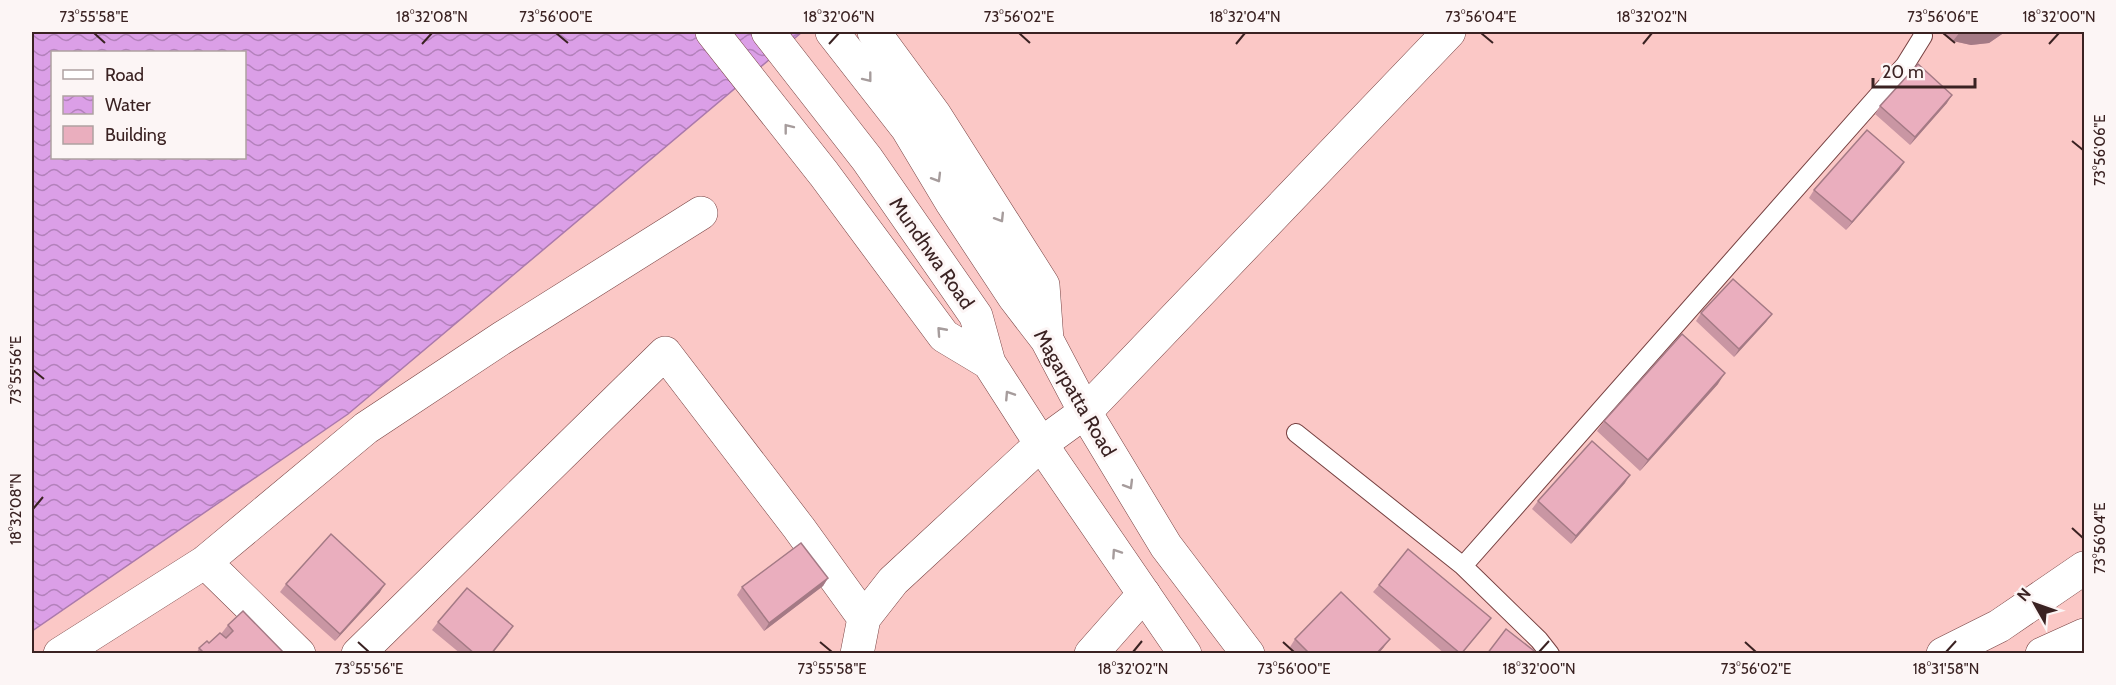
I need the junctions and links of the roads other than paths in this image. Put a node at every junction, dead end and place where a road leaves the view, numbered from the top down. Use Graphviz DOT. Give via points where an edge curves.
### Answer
graph roads {
  1 [pos="712,32"];
  2 [pos="768,32"];
  3 [pos="832,32"];
  4 [pos="874,32"];
  5 [pos="1449,32"];
  6 [pos="1922,32"];
  7 [pos="921,122"];
  8 [pos="701,213"];
  9 [pos="989,363"];
  10 [pos="1085,412"];
  11 [pos="1296,434"];
  12 [pos="1041,444"];
  13 [pos="205,562"];
  14 [pos="1463,566"];
  15 [pos="2085,568"];
  16 [pos="1144,594"];
  17 [pos="864,618"];
  18 [pos="2084,635"];
  19 [pos="60,654"];
  20 [pos="299,654"];
  21 [pos="358,654"];
  22 [pos="857,654"];
  23 [pos="1091,654"];
  24 [pos="1185,654"];
  25 [pos="1248,654"];
  26 [pos="1550,654"];
  27 [pos="1943,654"];
  28 [pos="2042,654"];
  9 -- 1 [label="main road, one-way" via="944,336"];
  2 -- 9 [label="main road, Mundhwa Road" via="867,159 975,316"];
  3 -- 7 [label="main road, one-way"];
  4 -- 7 [label="main road"];
  5 -- 10 [label="main road"];
  6 -- 14 [label="lane" via="1905,65"];
  7 -- 10 [label="main road, Magarpatta Road, one-way" via="958,213 1047,340"];
  8 -- 13 [label="main road" via="366,428"];
  12 -- 9 [label="main road, Mundhwa Road, one-way"];
  10 -- 12 [label="main road"];
  10 -- 25 [label="main road, Magarpatta Road, one-way" via="1166,546"];
  11 -- 14 [label="lane"];
  16 -- 12 [label="main road, one-way"];
  12 -- 17 [label="main road" via="893,580"];
  13 -- 19 [label="main road"];
  13 -- 20 [label="main road"];
  14 -- 26 [label="lane"];
  15 -- 27 [label="main road" via="1999,626"];
  16 -- 23 [label="main road"];
  16 -- 24 [label="main road"];
  17 -- 21 [label="main road" via="665,354"];
  17 -- 22 [label="main road"];
  18 -- 28 [label="main road"];
}
